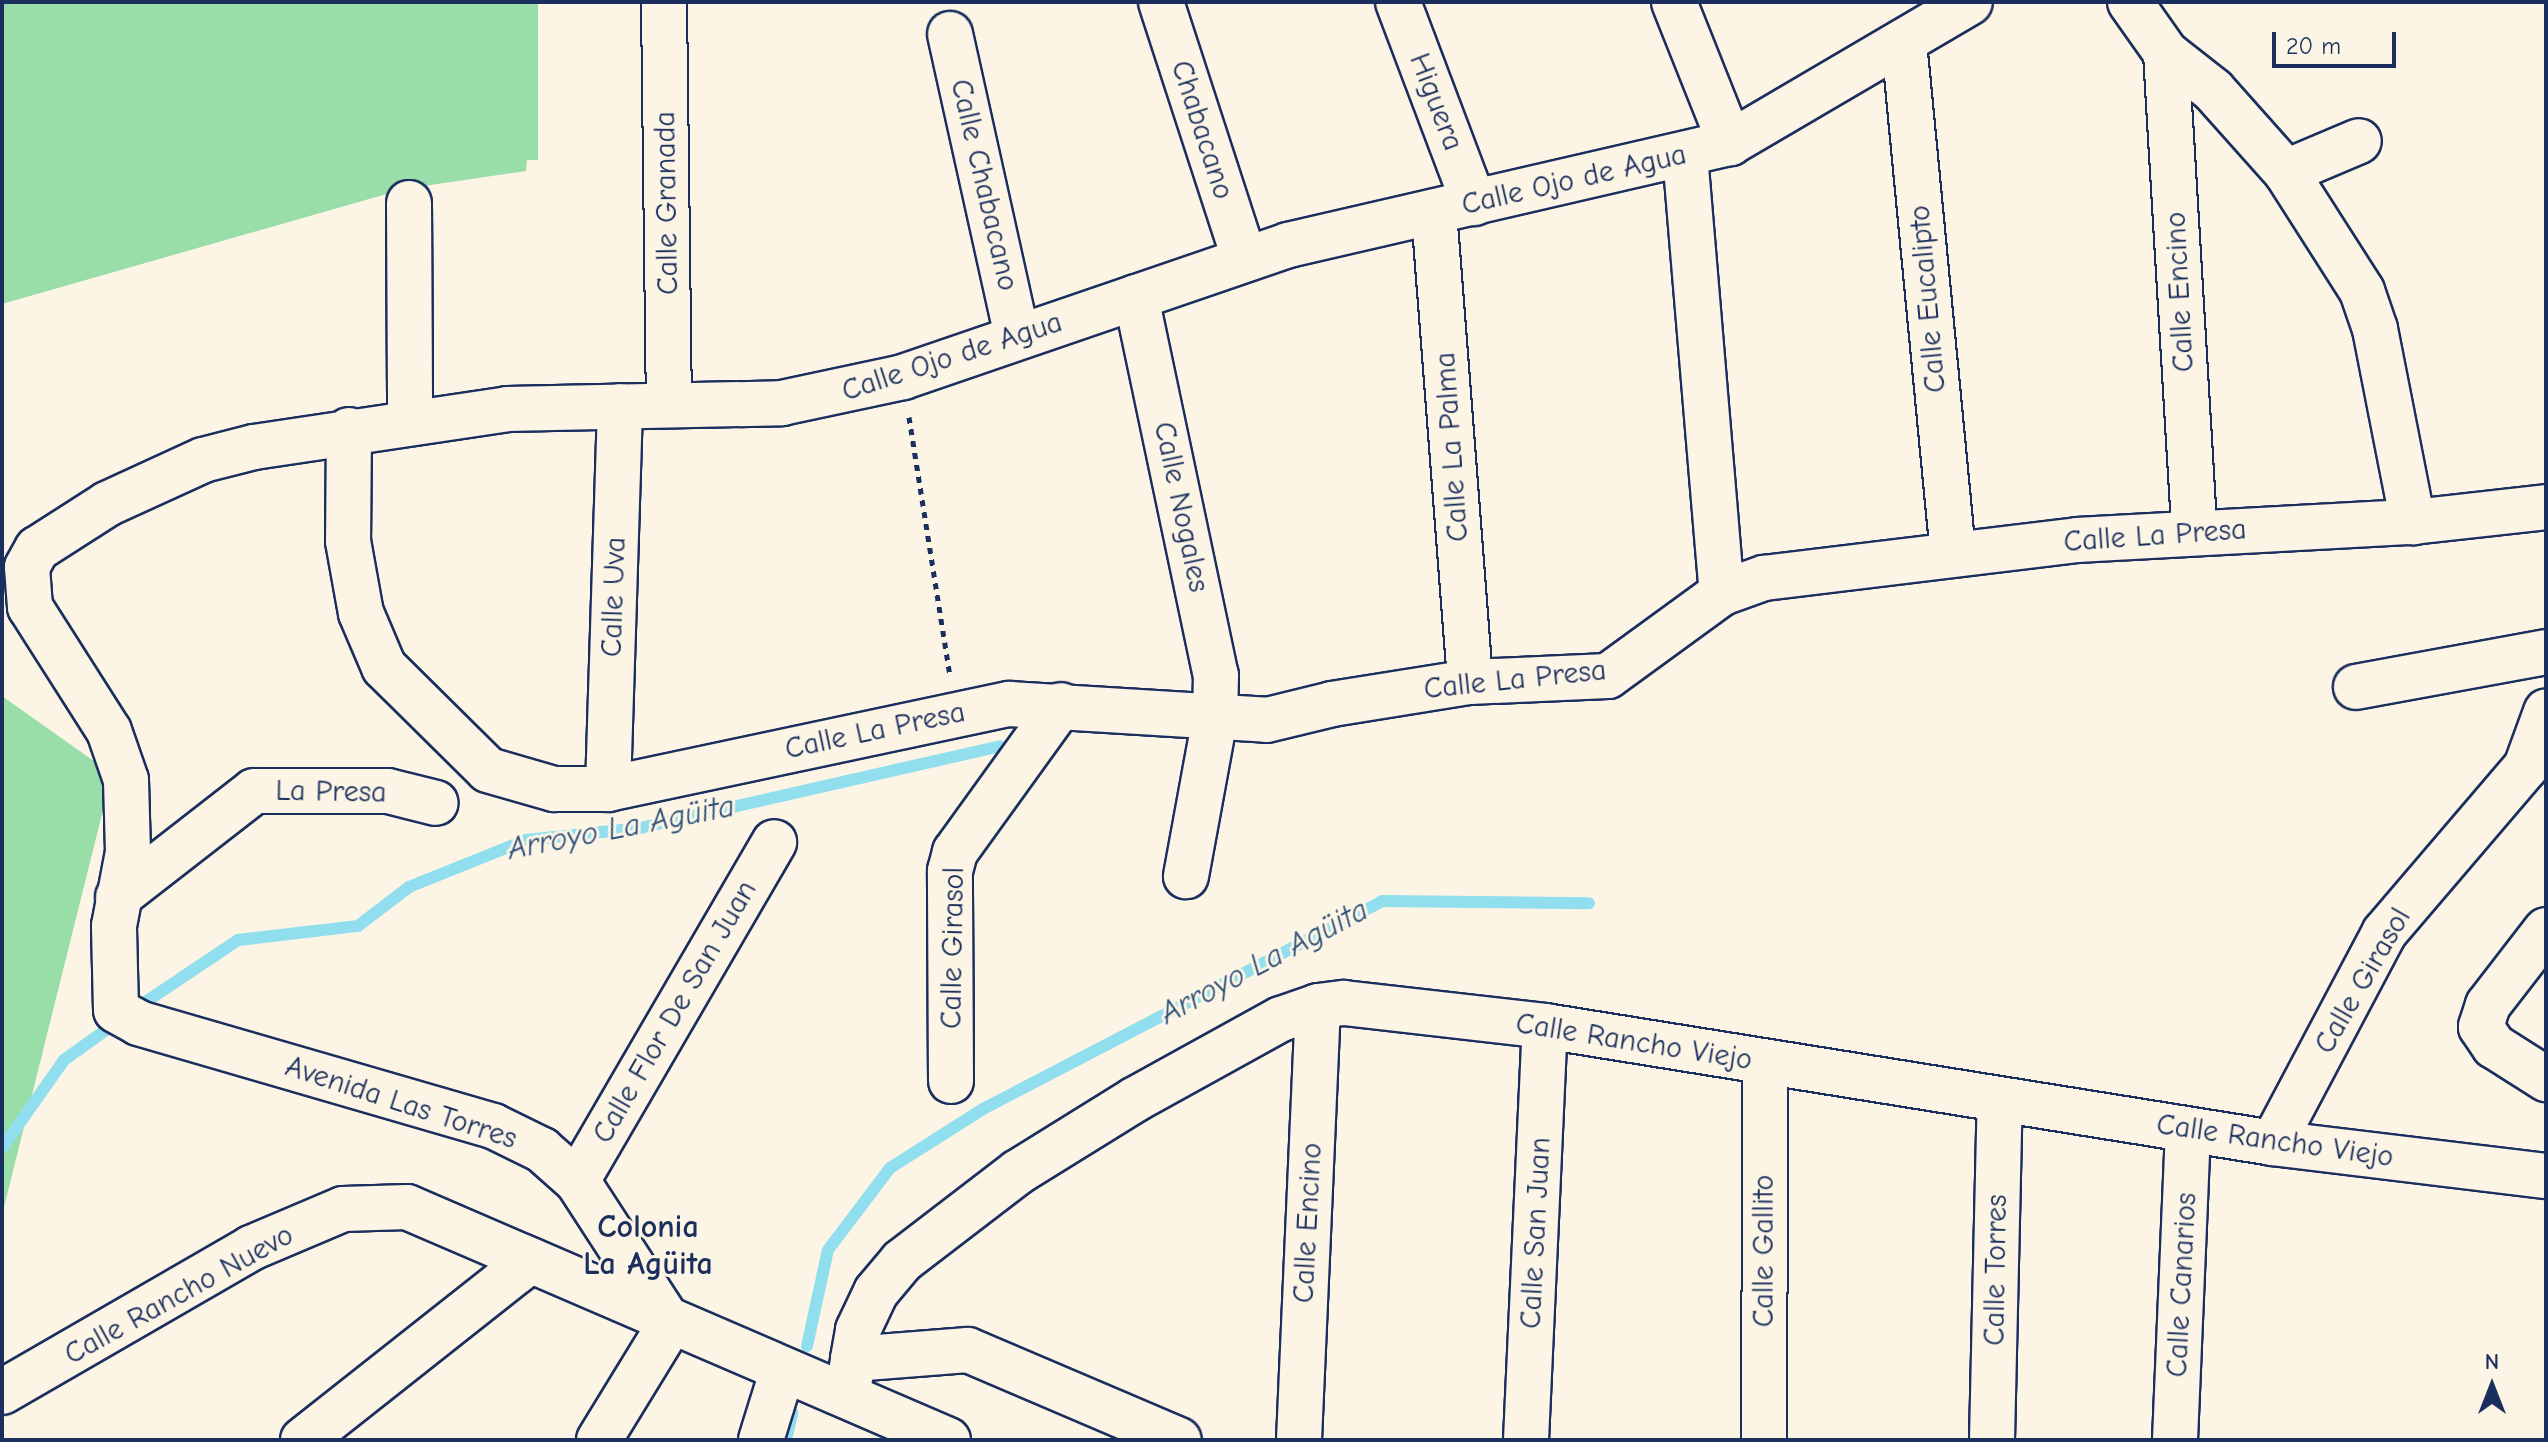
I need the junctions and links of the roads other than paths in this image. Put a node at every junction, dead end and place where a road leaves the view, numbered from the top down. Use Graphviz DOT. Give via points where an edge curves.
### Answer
graph roads {
  1 [pos="664,2"];
  2 [pos="1161,2"];
  3 [pos="1398,2"];
  4 [pos="1674,2"];
  5 [pos="1970,2"];
  6 [pos="2130,2"];
  7 [pos="950,34"];
  8 [pos="1904,43"];
  9 [pos="2166,53"];
  10 [pos="2359,141"];
  11 [pos="1730,143"];
  12 [pos="1685,155"];
  13 [pos="2286,172"];
  14 [pos="409,203"];
  15 [pos="1454,207"];
  16 [pos="1244,258"];
  17 [pos="1136,297"];
  18 [pos="1017,337"];
  19 [pos="669,405"];
  20 [pos="620,406"];
  21 [pos="410,421"];
  22 [pos="349,430"];
  23 [pos="2546,507"];
  24 [pos="2413,522"];
  25 [pos="2194,531"];
  26 [pos="1953,554"];
  27 [pos="14,563"];
  28 [pos="1722,593"];
  29 [pos="2546,652"];
  30 [pos="1470,682"];
  31 [pos="2356,687"];
  32 [pos="1061,705"];
  33 [pos="2546,712"];
  34 [pos="1215,718"];
  35 [pos="608,789"];
  36 [pos="436,803"];
  37 [pos="774,842"];
  38 [pos="1186,876"];
  39 [pos="118,897"];
  40 [pos="2546,930"];
  41 [pos="1318,1006"];
  42 [pos="1545,1026"];
  43 [pos="1765,1063"];
  44 [pos="2546,1079"];
  45 [pos="951,1081"];
  46 [pos="2000,1100"];
  47 [pos="2188,1130"];
  48 [pos="2273,1143"];
  49 [pos="2546,1176"];
  50 [pos="577,1181"];
  51 [pos="531,1260"];
  52 [pos="670,1324"];
  53 [pos="782,1372"];
  54 [pos="850,1379"];
  55 [pos="2,1392"];
  56 [pos="303,1440"];
  57 [pos="599,1440"];
  58 [pos="761,1440"];
  59 [pos="948,1440"];
  60 [pos="1179,1440"];
  61 [pos="1299,1440"];
  62 [pos="1526,1440"];
  63 [pos="1764,1440"];
  64 [pos="1992,1440"];
  65 [pos="2175,1440"];
  1 -- 19 [label="street, Calle Granada"];
  2 -- 16 [label="street, Chabacano"];
  3 -- 15 [label="street, Higuera"];
  4 -- 11 [label="street"];
  5 -- 8 [label="street, Calle Ojo de Agua"];
  6 -- 9 [label="street"];
  7 -- 18 [label="street, Calle Chabacano"];
  8 -- 11 [label="street, Calle Ojo de Agua"];
  8 -- 26 [label="street, Calle Eucalipto"];
  9 -- 13 [label="street" via="2213,90"];
  9 -- 25 [label="street, Calle Encino"];
  10 -- 13 [label="street"];
  11 -- 12 [label="street, Calle Ojo de Agua"];
  12 -- 15 [label="street, Calle Ojo de Agua"];
  12 -- 28 [label="street"];
  13 -- 24 [label="street" via="2362,291 2375,329"];
  14 -- 21 [label="street"];
  15 -- 16 [label="street, Calle Ojo de Agua"];
  15 -- 30 [label="street, Calle La Palma"];
  16 -- 17 [label="street, Calle Ojo de Agua"];
  17 -- 18 [label="street, Calle Ojo de Agua"];
  17 -- 34 [label="street, Calle Nogales" via="1216,675"];
  18 -- 19 [label="street, Calle Ojo de Agua" via="903,377 782,403"];
  19 -- 20 [label="street, Calle Ojo de Agua"];
  20 -- 21 [label="street, Calle Ojo de Agua" via="507,409"];
  20 -- 35 [label="street, Calle Uva"];
  21 -- 22 [label="street, Calle Ojo de Agua"];
  22 -- 27 [label="street, Calle Ojo de Agua" via="203,460 107,504"];
  22 -- 35 [label="street, Calle La Presa" via="348,541 361,613 384,667 488,770 554,789"];
  23 -- 24 [label="street, Calle La Presa"];
  24 -- 25 [label="street, Calle La Presa"];
  25 -- 26 [label="street, Calle La Presa"];
  26 -- 28 [label="street, Calle La Presa" via="1764,578"];
  27 -- 39 [label="street, Calle Ojo de Agua" via="30,607 109,731 126,780 128,852"];
  28 -- 30 [label="street, Calle La Presa" via="1608,676"];
  29 -- 31 [label="street"];
  30 -- 34 [label="street, Calle La Presa" via="1267,720"];
  32 -- 34 [label="street, Calle La Presa"];
  32 -- 35 [label="street, Calle La Presa" via="1009,704 955,712"];
  32 -- 45 [label="street, Calle Girasol" via="955,852 950,871"];
  33 -- 48 [label="street, Calle Girasol" via="2526,767 2384,933"];
  34 -- 38 [label="street, Calle Nogales"];
  36 -- 39 [label="street, La Presa" via="388,791 254,791"];
  37 -- 50 [label="street, Calle Flor De San Juan"];
  39 -- 50 [label="street, Avenida Las Torres" via="113,982 114,1003 122,1015 493,1126 542,1150"];
  40 -- 44 [label="street" via="2488,1005 2481,1027 2494,1046"];
  41 -- 42 [label="street, Calle Rancho Viejo" via="1356,1004"];
  41 -- 54 [label="street, Calle Rancho Viejo" via="1281,1019 1147,1093 1018,1172 902,1261 876,1292 858,1330"];
  41 -- 61 [label="street, Calle Encino"];
  42 -- 43 [label="street, Calle Rancho Viejo"];
  42 -- 62 [label="street, Calle San Juan"];
  43 -- 46 [label="street, Calle Rancho Viejo"];
  43 -- 63 [label="street, Calle Gallito"];
  46 -- 47 [label="street, Calle Rancho Viejo"];
  46 -- 64 [label="street, Calle Torres"];
  47 -- 48 [label="street, Calle Rancho Viejo"];
  47 -- 65 [label="street, Calle Canarios"];
  48 -- 49 [label="street, Calle Rancho Viejo"];
  50 -- 52 [label="street, Avenida Las Torres"];
  51 -- 52 [label="street, Calle Rancho Nuevo"];
  51 -- 55 [label="street, Calle Rancho Nuevo" via="407,1207 343,1209 251,1248"];
  51 -- 56 [label="street"];
  52 -- 53 [label="street"];
  52 -- 57 [label="street"];
  53 -- 54 [label="street"];
  53 -- 58 [label="street"];
  54 -- 59 [label="street"];
  54 -- 60 [label="street" via="968,1350"];
}
